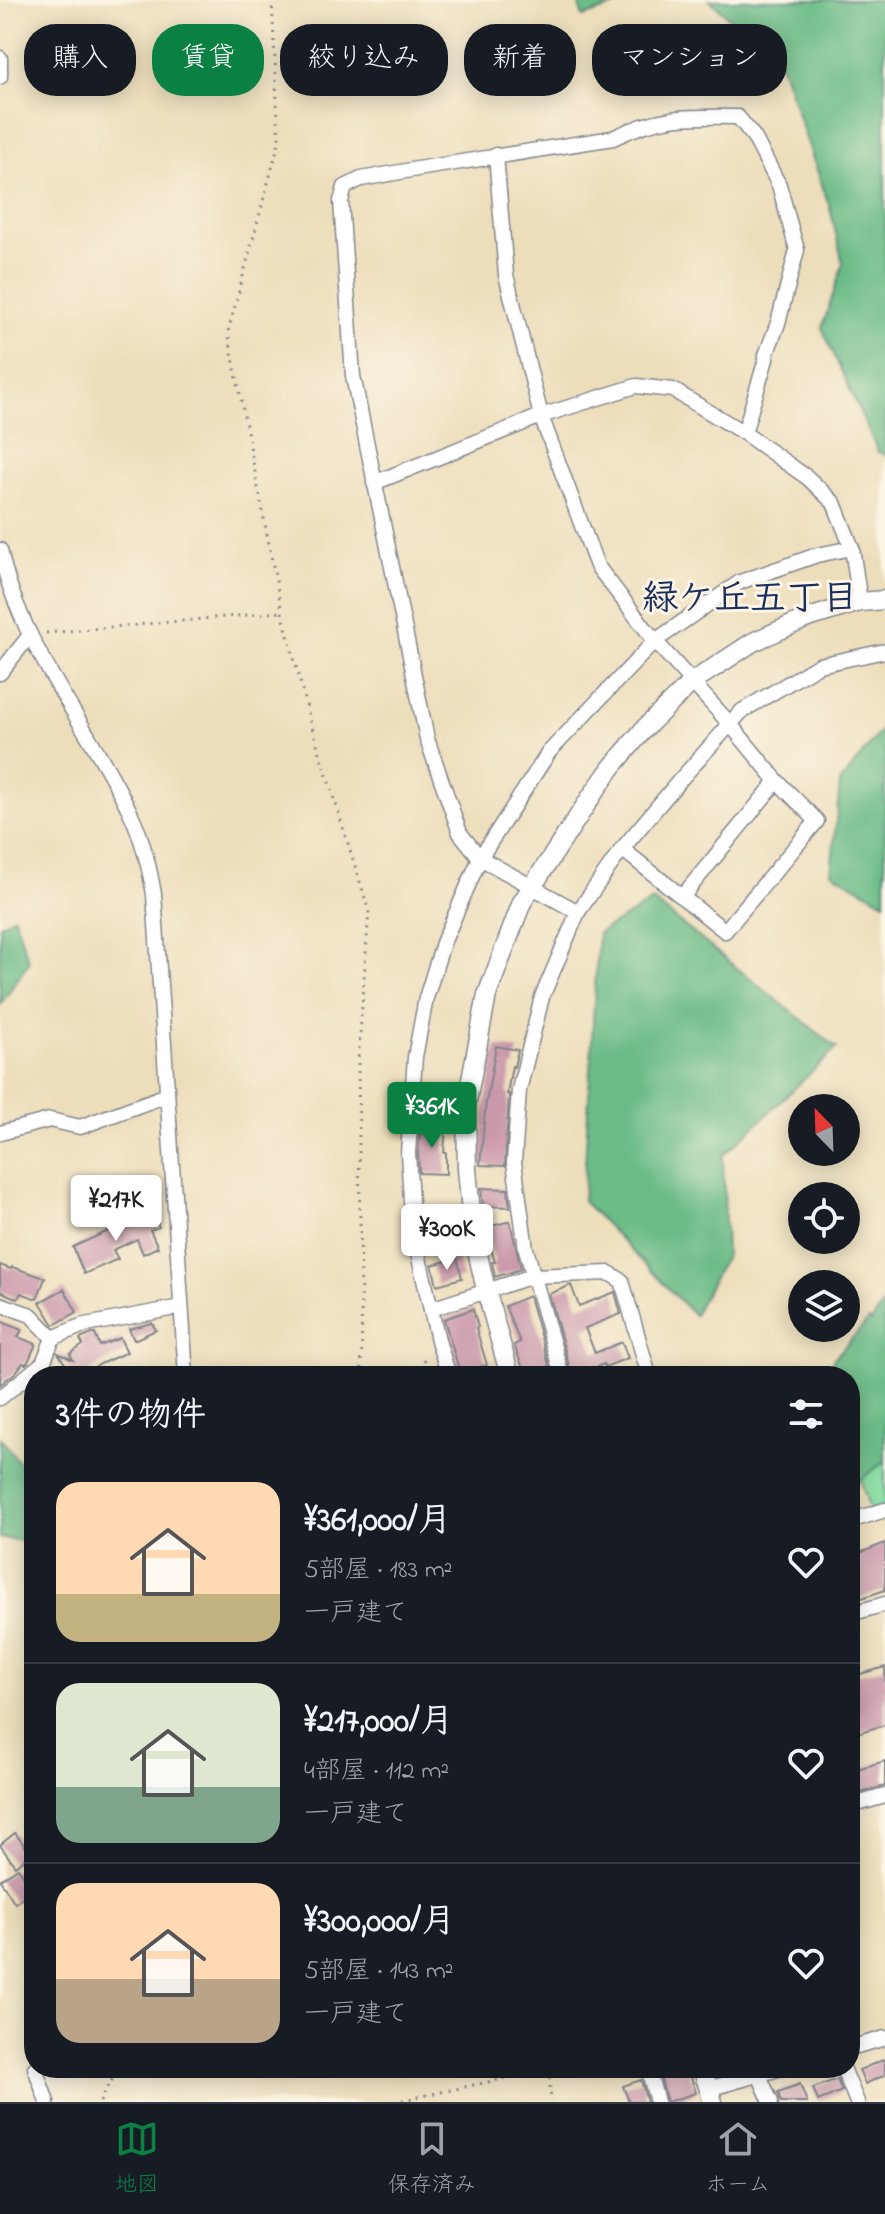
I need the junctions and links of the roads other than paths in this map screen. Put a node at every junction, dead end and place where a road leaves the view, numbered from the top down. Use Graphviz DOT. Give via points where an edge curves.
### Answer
graph roads {
  1 [pos="0,58"];
  2 [pos="0,77"];
  3 [pos="496,155"];
  4 [pos="541,416"];
  5 [pos="744,433"];
  6 [pos="374,483"];
  7 [pos="852,548"];
  8 [pos="0,550"];
  9 [pos="885,600"];
  10 [pos="860,602"];
  11 [pos="30,635"];
  12 [pos="655,641"];
  13 [pos="885,651"];
  14 [pos="0,673"];
  15 [pos="692,682"];
  16 [pos="730,724"];
  17 [pos="777,781"];
  18 [pos="622,849"];
  19 [pos="480,858"];
  20 [pos="532,886"];
  21 [pos="682,897"];
  22 [pos="578,912"];
  23 [pos="167,1095"];
  24 [pos="0,1133"];
  25 [pos="533,1276"];
  26 [pos="486,1290"];
  27 [pos="0,1304"];
  28 [pos="181,1307"];
  29 [pos="431,1309"];
  30 [pos="53,1338"];
  31 [pos="39,1366"];
  32 [pos="185,1366"];
  33 [pos="446,1366"];
  34 [pos="507,1366"];
  35 [pos="559,1366"];
  36 [pos="646,1366"];
  37 [pos="24,1378"];
  38 [pos="0,1398"];
  39 [pos="885,1510"];
  40 [pos="860,1518"];
  41 [pos="885,1604"];
  42 [pos="860,1611"];
  43 [pos="885,1796"];
  44 [pos="860,1803"];
  45 [pos="885,2038"];
  46 [pos="860,2045"];
  47 [pos="39,2078"];
  48 [pos="651,2078"];
  49 [pos="752,2078"];
  50 [pos="760,2078"];
  51 [pos="847,2078"];
  52 [pos="710,2096"];
  53 [pos="47,2102"];
  54 [pos="657,2102"];
  55 [pos="771,2102"];
  56 [pos="857,2102"];
  1 -- 2 [label="street"];
  3 -- 4 [label="street" via="506,275"];
  3 -- 5 [label="street" via="613,138 640,125 685,116 738,117 779,185 797,250"];
  3 -- 6 [label="street" via="361,179 345,187 341,201 353,376"];
  4 -- 5 [label="street" via="636,386 673,390"];
  4 -- 6 [label="street"];
  4 -- 12 [label="street" via="597,566"];
  5 -- 7 [label="street" via="834,503"];
  6 -- 19 [label="street" via="427,739 460,833"];
  7 -- 10 [label="street"];
  7 -- 12 [label="street" via="740,582"];
  8 -- 11 [label="street"];
  9 -- 10 [label="street"];
  10 -- 15 [label="street" via="753,642"];
  11 -- 14 [label="street"];
  11 -- 23 [label="street" via="130,813 147,856"];
  12 -- 15 [label="street"];
  12 -- 19 [label="street" via="549,752"];
  13 -- 16 [label="street" via="819,665 742,711"];
  15 -- 16 [label="street"];
  15 -- 20 [label="street" via="612,767"];
  16 -- 17 [label="street"];
  16 -- 18 [label="street"];
  17 -- 21 [label="street"];
  17 -- 21 [label="street" via="817,821 725,931"];
  18 -- 21 [label="street"];
  18 -- 22 [label="street"];
  19 -- 20 [label="street"];
  19 -- 29 [label="street" via="443,943 415,1057 408,1153 413,1232"];
  20 -- 22 [label="street"];
  20 -- 26 [label="street" via="487,995 466,1106 473,1233"];
  22 -- 25 [label="street" via="542,997 519,1090 514,1162"];
  23 -- 24 [label="street" via="80,1127 50,1120"];
  23 -- 28 [label="street"];
  25 -- 26 [label="street"];
  25 -- 35 [label="street"];
  25 -- 36 [label="street" via="609,1273 622,1281"];
  26 -- 29 [label="street"];
  26 -- 34 [label="street"];
  27 -- 30 [label="street" via="31,1315"];
  28 -- 30 [label="street" via="81,1326"];
  28 -- 32 [label="street"];
  29 -- 33 [label="street"];
  30 -- 31 [label="street"];
  37 -- 38 [label="street"];
  39 -- 40 [label="street"];
  41 -- 42 [label="street"];
  43 -- 44 [label="street"];
  45 -- 46 [label="street"];
  47 -- 53 [label="street"];
  48 -- 54 [label="street"];
  49 -- 52 [label="street"];
  50 -- 55 [label="street"];
  51 -- 56 [label="street"];
}
